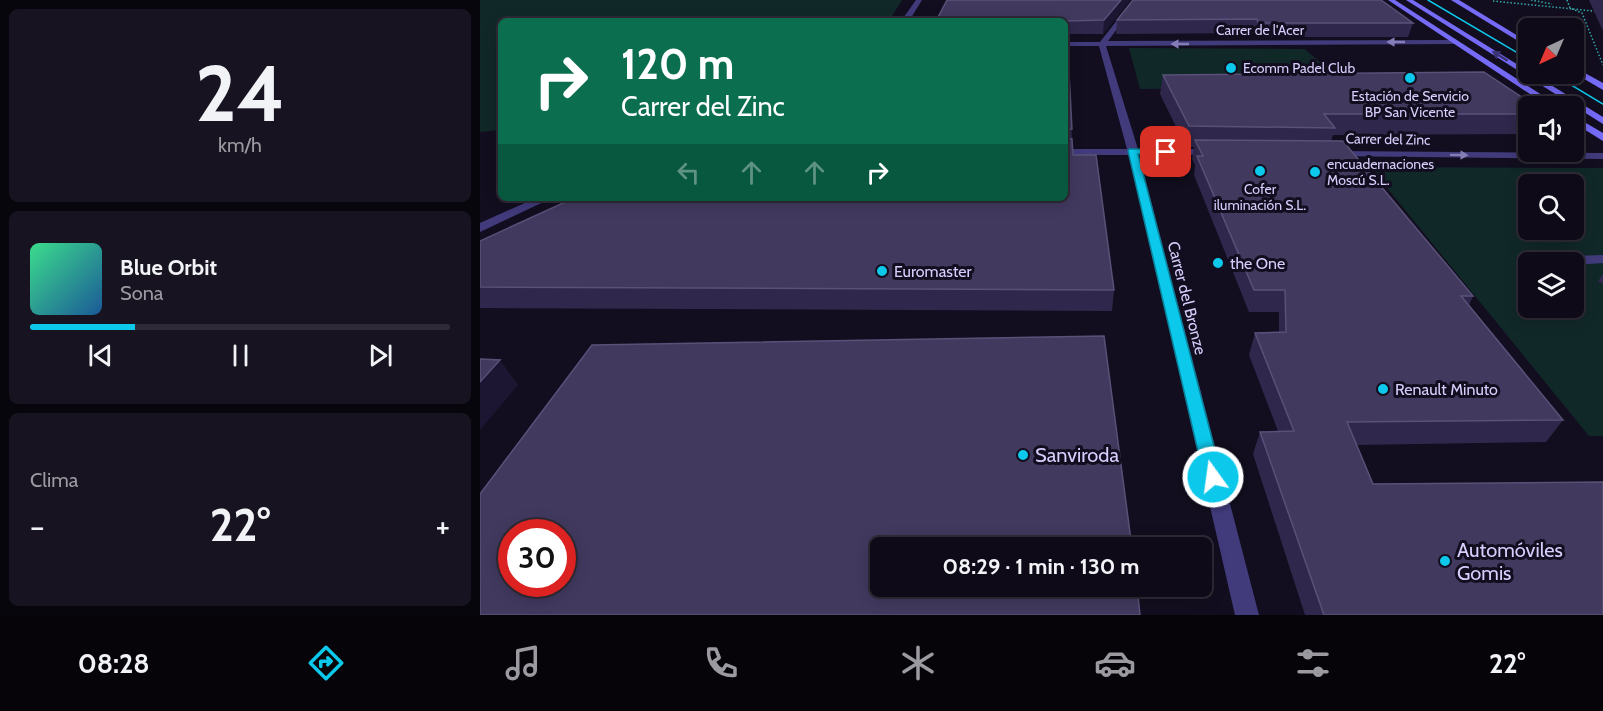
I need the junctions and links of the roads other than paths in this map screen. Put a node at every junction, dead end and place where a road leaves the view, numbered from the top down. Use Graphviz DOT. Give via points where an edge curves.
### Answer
graph roads {
  1 [pos="919,0"];
  2 [pos="1137,0"];
  3 [pos="1390,0"];
  4 [pos="1409,0"];
  5 [pos="1454,0"];
  6 [pos="907,18"];
  7 [pos="1518,39"];
  8 [pos="1455,42"];
  9 [pos="1068,44"];
  10 [pos="1102,44"];
  11 [pos="1584,76"];
  12 [pos="1603,87"];
  13 [pos="1539,96"];
  14 [pos="1603,121"];
  15 [pos="1584,126"];
  16 [pos="1603,138"];
  17 [pos="1133,151"];
  18 [pos="1068,152"];
  19 [pos="1218,153"];
  20 [pos="1324,153"];
  21 [pos="1603,156"];
  22 [pos="539,201"];
  23 [pos="480,228"];
  24 [pos="1603,259"];
  25 [pos="1584,260"];
  26 [pos="1247,615"];
  1 -- 6 [label="street"];
  2 -- 10 [label="street"];
  3 -- 8 [label="main road"];
  14 -- 4 [label="main road, one-way"];
  5 -- 7 [label="main road"];
  8 -- 10 [label="street, Carrer de l'Acer, one-way"];
  8 -- 13 [label="main road"];
  9 -- 10 [label="street, Carrer de l'Acer"];
  10 -- 17 [label="street, Carrer del Bronze"];
  11 -- 12 [label="main road"];
  15 -- 16 [label="main road"];
  17 -- 18 [label="street"];
  17 -- 19 [label="street"];
  17 -- 26 [label="street, Carrer del Bronze"];
  20 -- 21 [label="street, Carrer del Zinc, one-way"];
  22 -- 23 [label="street"];
  24 -- 25 [label="street"];
}
